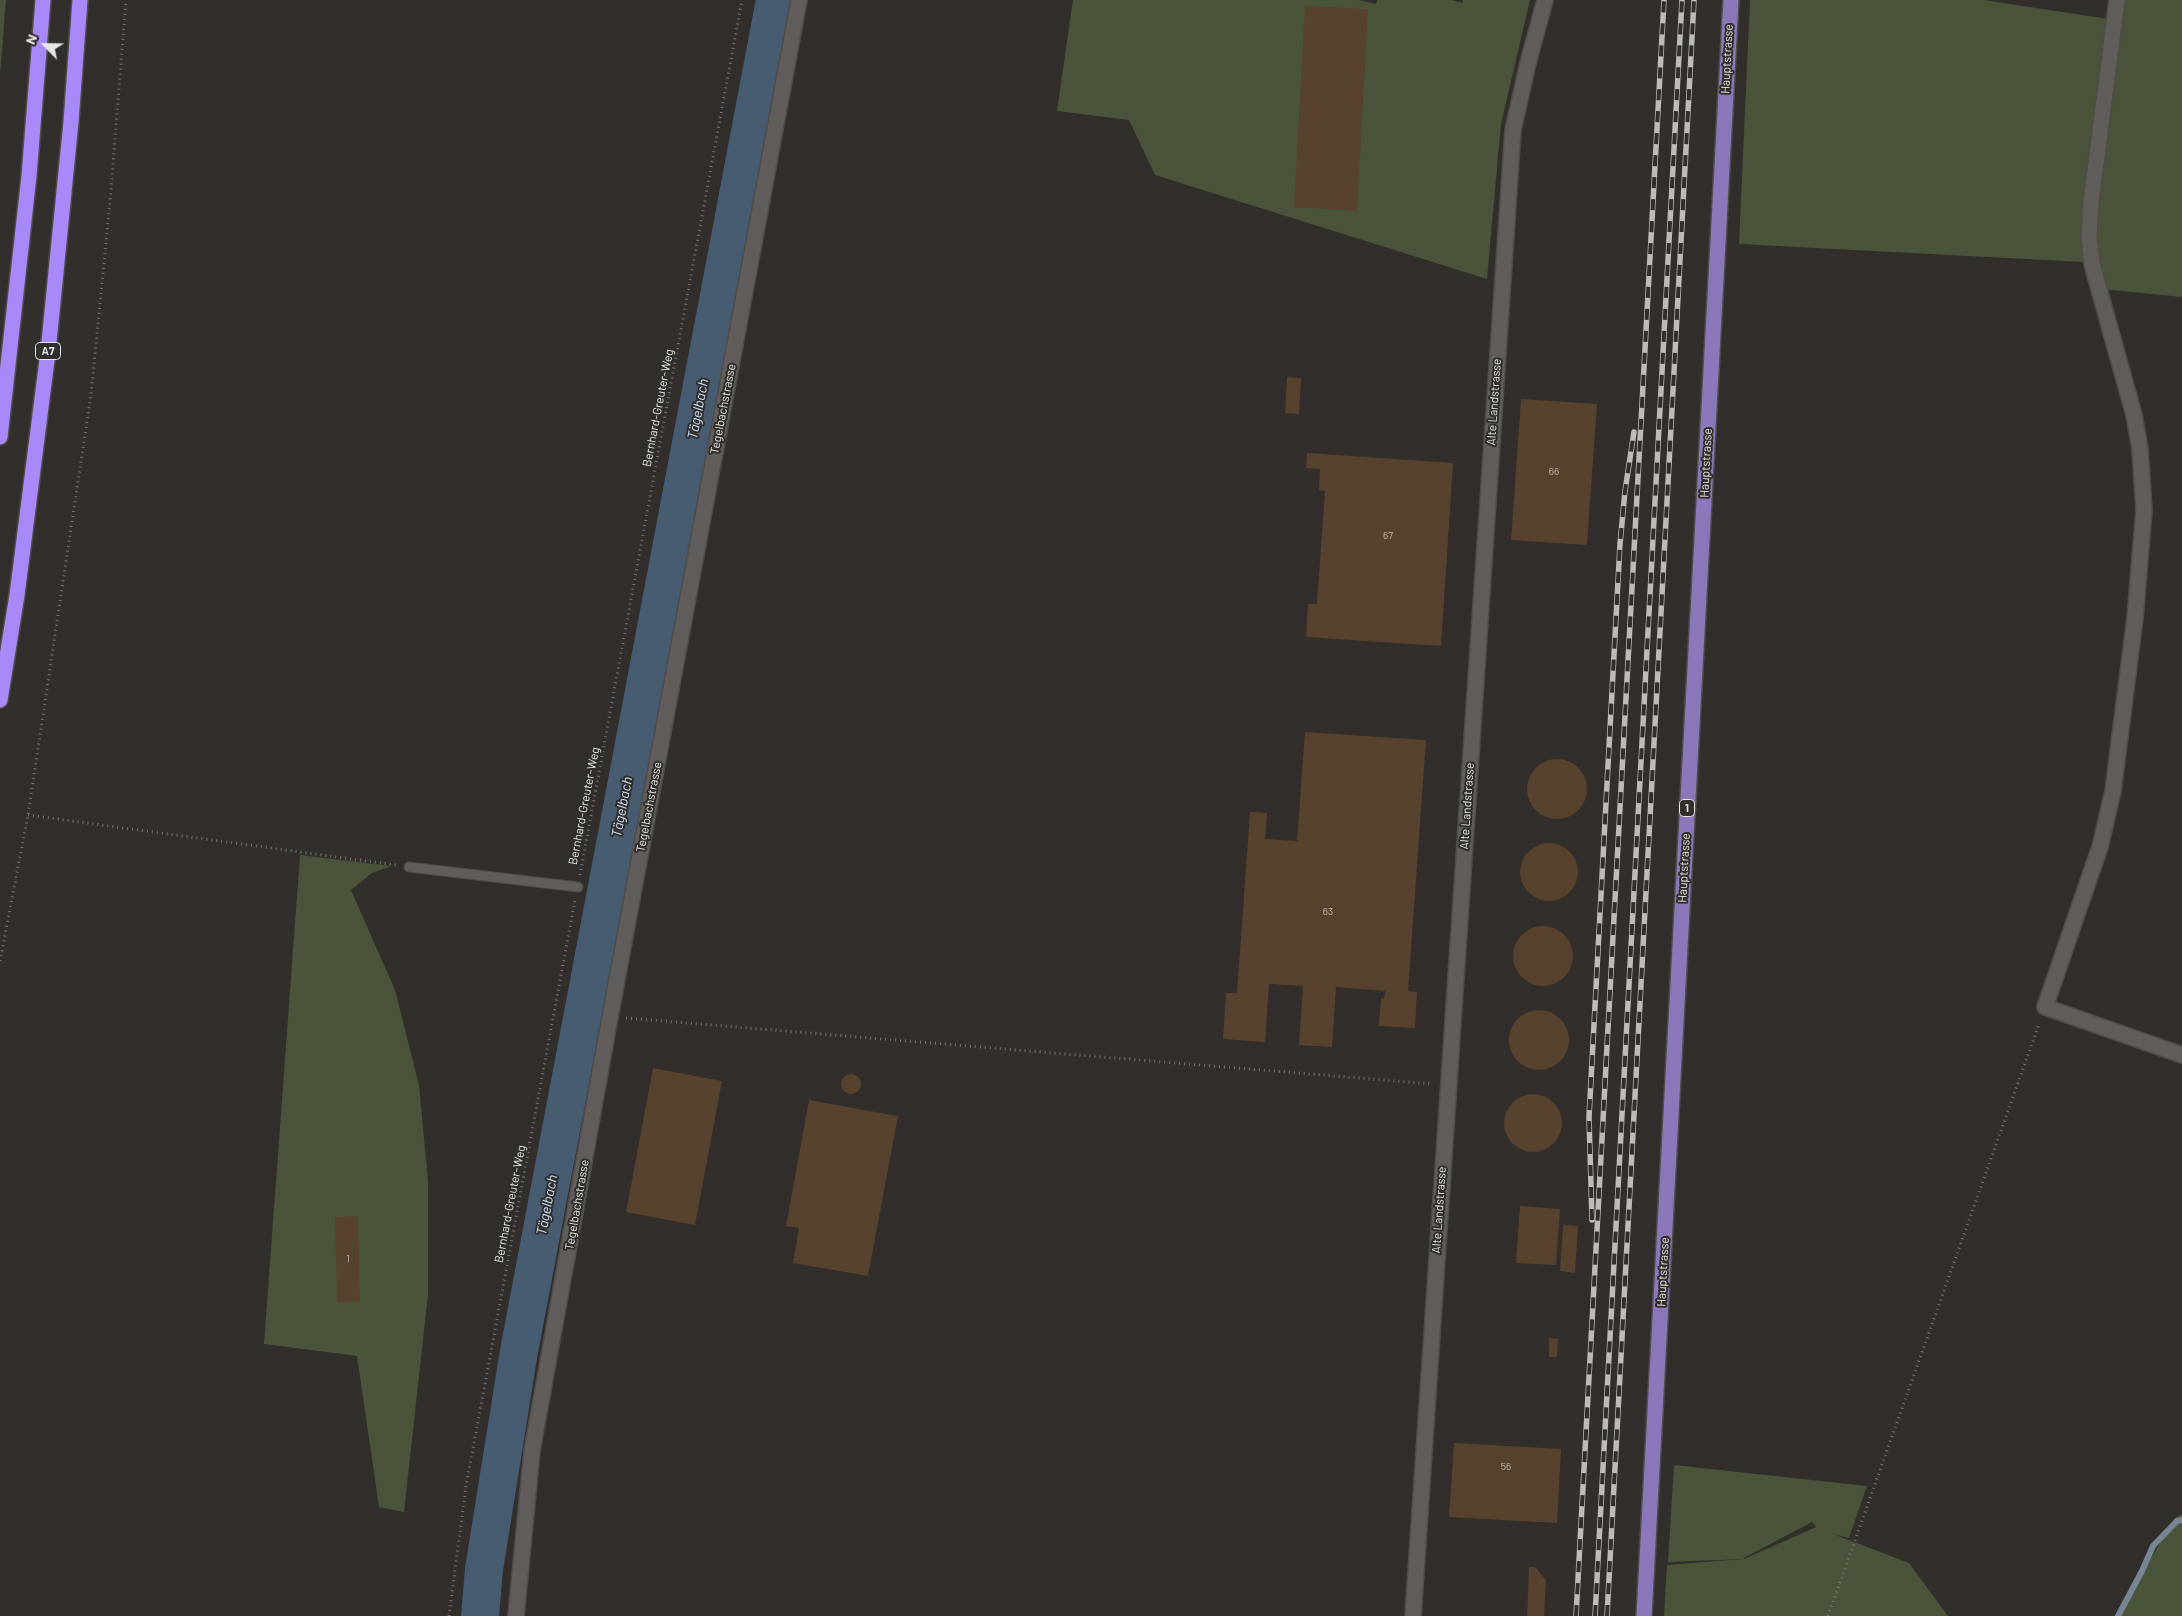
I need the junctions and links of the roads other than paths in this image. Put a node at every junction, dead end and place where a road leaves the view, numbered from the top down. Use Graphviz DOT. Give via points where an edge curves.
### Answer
graph roads {
  1 [pos="43,0"];
  2 [pos="80,0"];
  3 [pos="799,0"];
  4 [pos="1545,0"];
  5 [pos="1730,0"];
  6 [pos="2117,0"];
  7 [pos="0,437"];
  8 [pos="0,700"];
  9 [pos="409,867"];
  10 [pos="578,887"];
  11 [pos="2182,1056"];
  12 [pos="516,1616"];
  13 [pos="1413,1616"];
  14 [pos="1644,1616"];
  1 -- 7 [label="highway" via="28,185"];
  2 -- 8 [label="highway, A7" via="48,352"];
  3 -- 12 [label="street, Tegelbachstrasse" via="532,1452"];
  4 -- 13 [label="street, Alte Landstrasse" via="1513,130"];
  5 -- 14 [label="main road, Hauptstrasse / 1"];
  6 -- 11 [label="street" via="2089,236 2092,264 2134,416 2144,510 2135,618 2113,791 2100,847 2045,1006"];
  9 -- 10 [label="lane"];
}
